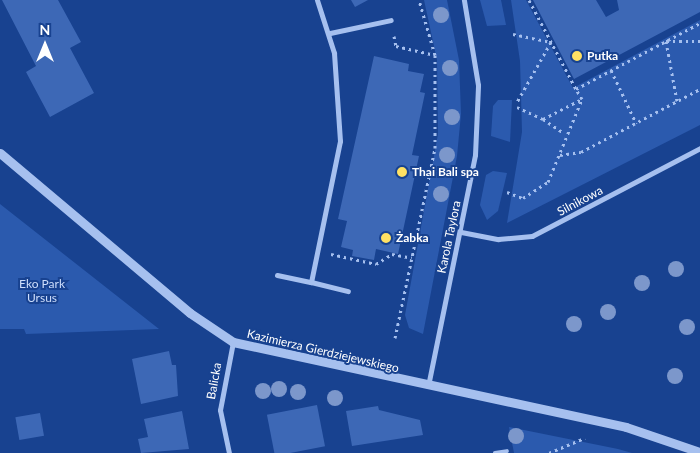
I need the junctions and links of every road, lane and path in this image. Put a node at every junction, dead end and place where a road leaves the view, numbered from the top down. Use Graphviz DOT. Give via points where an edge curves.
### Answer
graph roads {
  1 [pos="317,0"];
  2 [pos="419,0"];
  3 [pos="464,0"];
  4 [pos="529,0"];
  5 [pos="391,20"];
  6 [pos="700,23"];
  7 [pos="330,33"];
  8 [pos="513,34"];
  9 [pos="666,41"];
  10 [pos="551,42"];
  11 [pos="700,42"];
  12 [pos="435,55"];
  13 [pos="611,70"];
  14 [pos="576,89"];
  15 [pos="700,89"];
  16 [pos="582,99"];
  17 [pos="677,101"];
  18 [pos="517,102"];
  19 [pos="517,107"];
  20 [pos="543,119"];
  21 [pos="636,123"];
  22 [pos="564,133"];
  23 [pos="700,148"];
  24 [pos="0,153"];
  25 [pos="560,155"];
  26 [pos="507,192"];
  27 [pos="461,232"];
  28 [pos="318,251"];
  29 [pos="412,258"];
  30 [pos="278,275"];
  31 [pos="311,282"];
  32 [pos="348,291"];
  33 [pos="395,338"];
  34 [pos="233,342"];
  35 [pos="428,387"];
  36 [pos="585,438"];
  37 [pos="507,451"];
  38 [pos="700,452"];
  39 [pos="229,453"];
  40 [pos="495,453"];
  41 [pos="549,453"];
  1 -- 7 [label="street"];
  2 -- 12 [label="path"];
  3 -- 27 [label="street, Karola Taylora" via="476,56 478,118"];
  4 -- 10 [label="path"];
  5 -- 7 [label="street"];
  5 -- 12 [label="path" via="396,46"];
  6 -- 9 [label="path"];
  7 -- 28 [label="street" via="340,141"];
  8 -- 10 [label="path"];
  9 -- 11 [label="path"];
  9 -- 13 [label="path"];
  9 -- 17 [label="path"];
  10 -- 14 [label="path"];
  10 -- 18 [label="path"];
  12 -- 29 [label="path" via="435,148"];
  13 -- 14 [label="path"];
  13 -- 21 [label="path"];
  14 -- 16 [label="path"];
  15 -- 17 [label="path"];
  16 -- 20 [label="path"];
  16 -- 22 [label="path"];
  17 -- 21 [label="path"];
  19 -- 20 [label="path"];
  20 -- 22 [label="path"];
  21 -- 25 [label="path" via="581,152"];
  22 -- 25 [label="path"];
  23 -- 27 [label="street, Silnikowa" via="532,236 498,239"];
  24 -- 34 [label="street, Kazimierza Gierdziejewskiego" via="190,312"];
  25 -- 26 [label="path" via="548,182 522,198"];
  27 -- 35 [label="street, Karola Taylora"];
  28 -- 29 [label="path" via="376,264 392,254"];
  28 -- 31 [label="street"];
  29 -- 33 [label="path"];
  30 -- 31 [label="street"];
  31 -- 32 [label="street"];
  34 -- 35 [label="street, Kazimierza Gierdziejewskiego"];
  34 -- 39 [label="street, Balicka" via="220,410"];
  35 -- 38 [label="street, Kazimierza Gierdziejewskiego" via="626,427"];
  36 -- 41 [label="path"];
  37 -- 40 [label="lane"];
}
